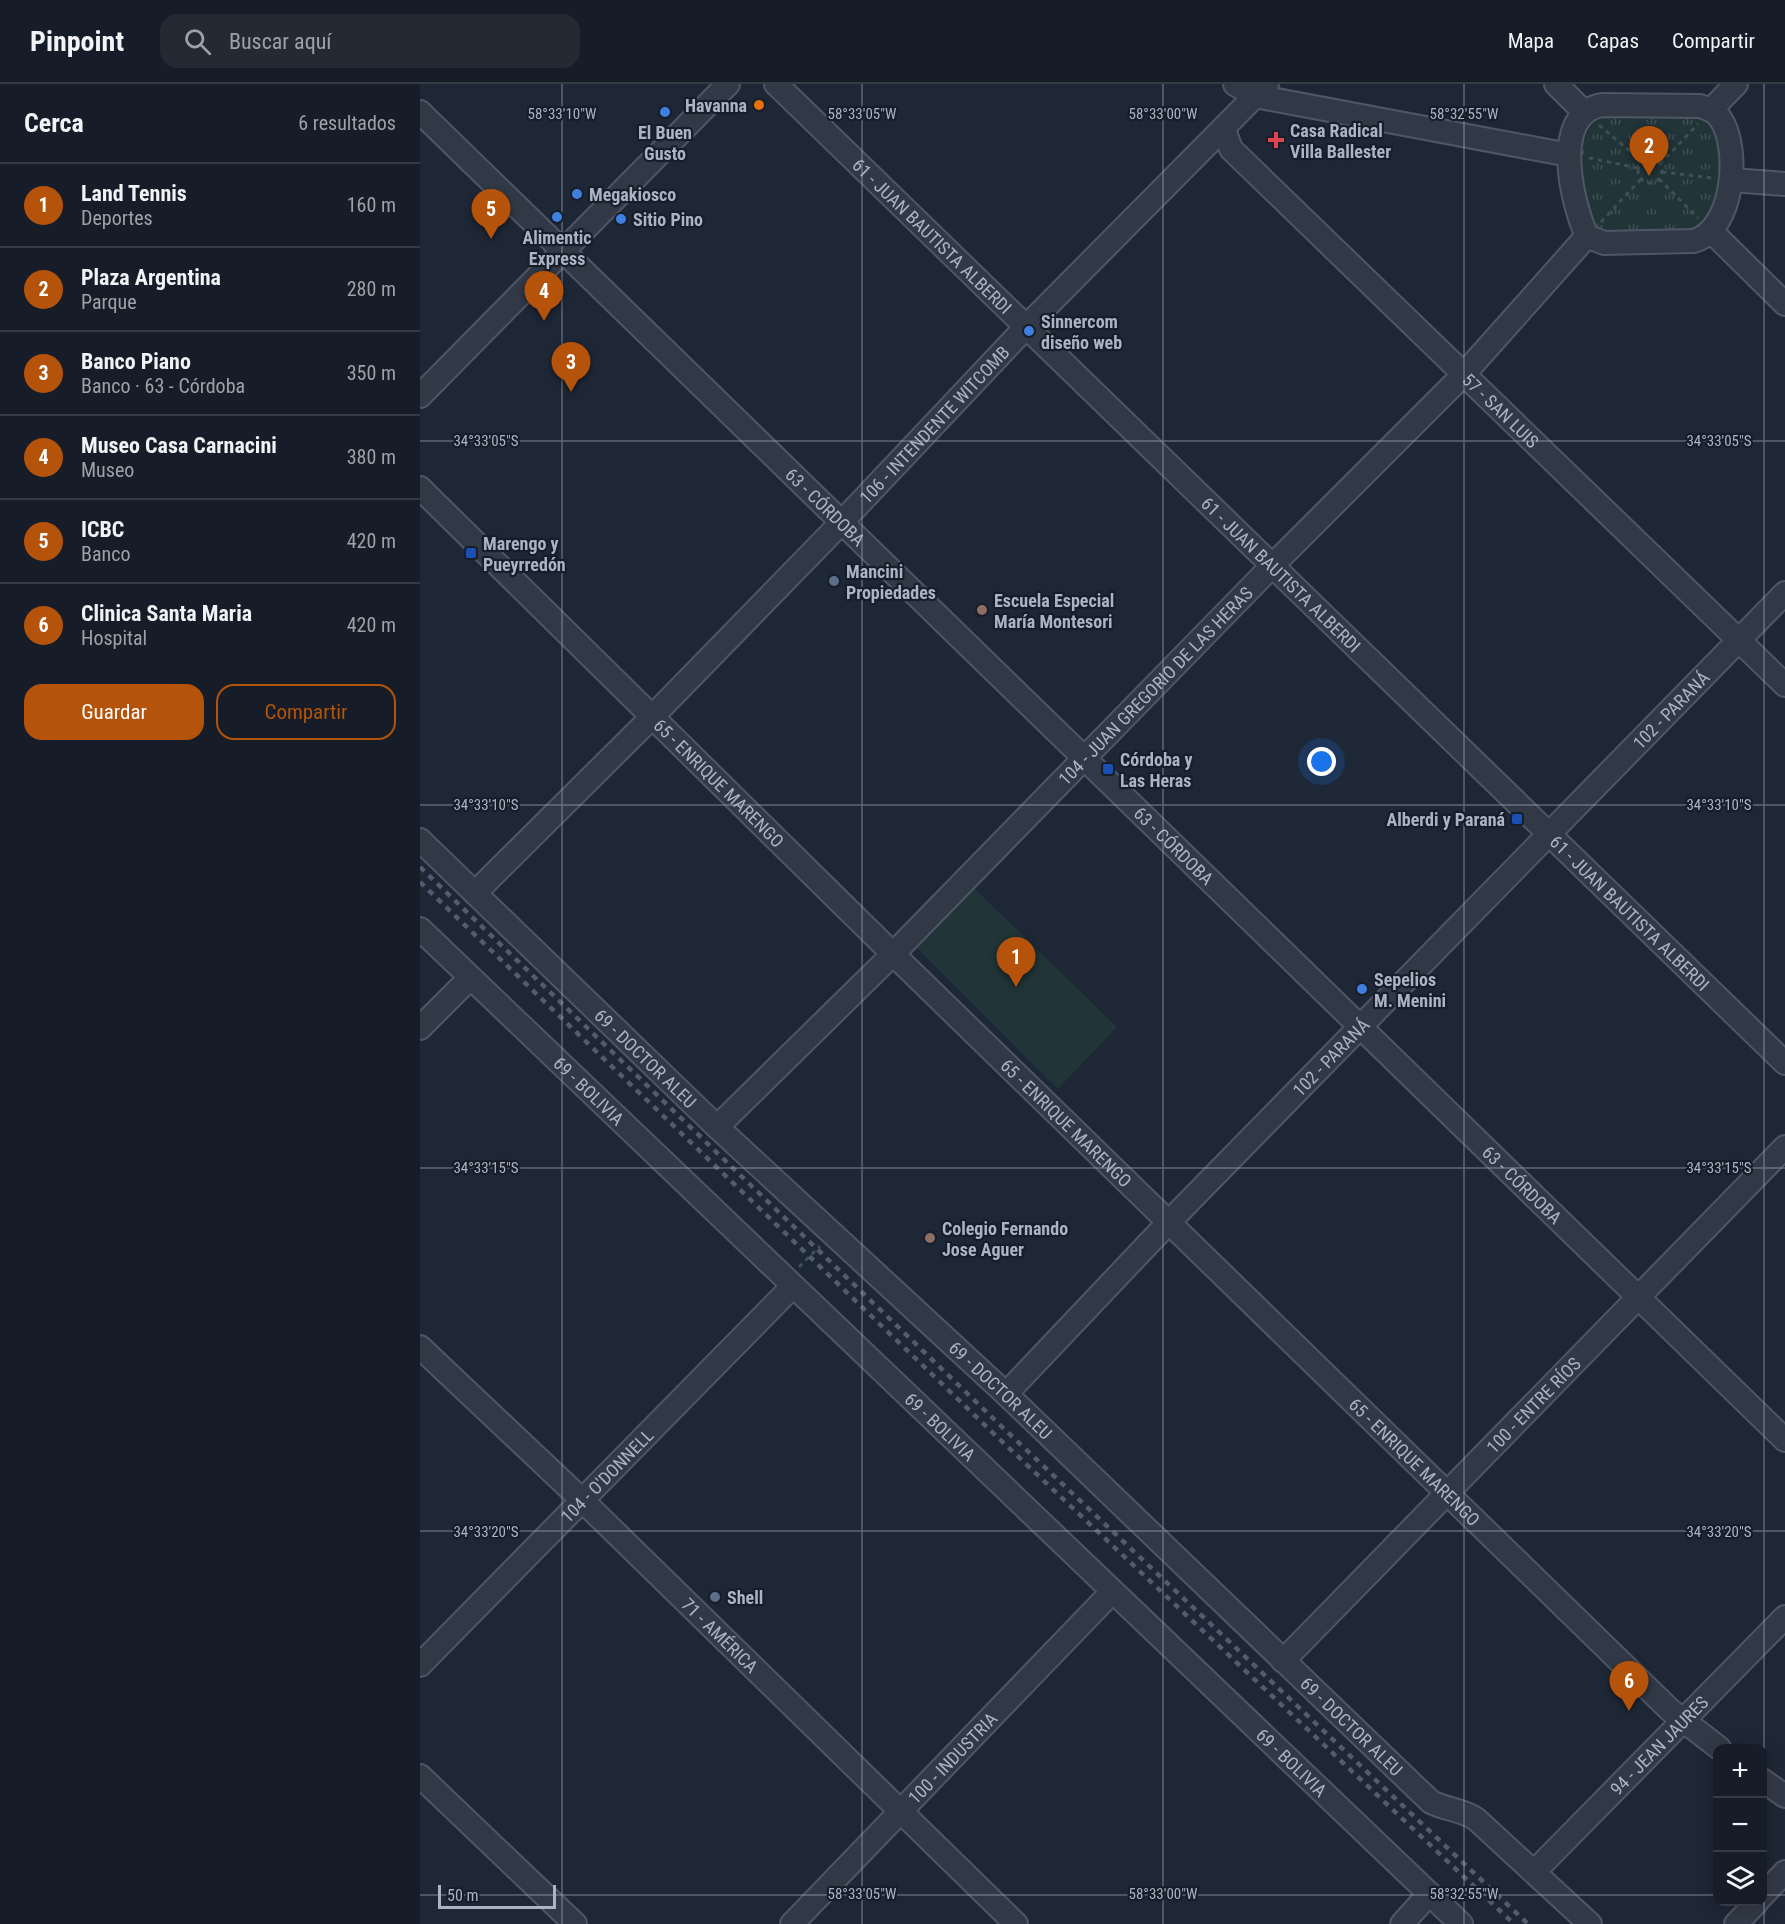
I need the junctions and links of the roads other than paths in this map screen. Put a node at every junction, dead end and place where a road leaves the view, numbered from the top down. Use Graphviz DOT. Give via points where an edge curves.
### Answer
graph roads {
  1 [pos="728,84"];
  2 [pos="776,84"];
  3 [pos="1235,84"];
  4 [pos="1556,84"];
  5 [pos="1736,84"];
  6 [pos="1261,90"];
  7 [pos="1711,110"];
  8 [pos="420,112"];
  9 [pos="1584,112"];
  10 [pos="1224,130"];
  11 [pos="1569,155"];
  12 [pos="1732,180"];
  13 [pos="1785,184"];
  14 [pos="1712,232"];
  15 [pos="1587,236"];
  16 [pos="563,251"];
  17 [pos="1785,304"];
  18 [pos="1027,326"];
  19 [pos="1464,374"];
  20 [pos="420,396"];
  21 [pos="420,488"];
  22 [pos="841,523"];
  23 [pos="1272,566"];
  24 [pos="1785,593"];
  25 [pos="1738,641"];
  26 [pos="1785,685"];
  27 [pos="653,716"];
  28 [pos="1083,760"];
  29 [pos="1550,833"];
  30 [pos="420,840"];
  31 [pos="475,893"];
  32 [pos="420,929"];
  33 [pos="893,954"];
  34 [pos="470,978"];
  35 [pos="1361,1026"];
  36 [pos="420,1028"];
  37 [pos="1785,1063"];
  38 [pos="717,1128"];
  39 [pos="1785,1148"];
  40 [pos="1169,1222"];
  41 [pos="789,1284"];
  42 [pos="1638,1297"];
  43 [pos="420,1347"];
  44 [pos="1006,1394"];
  45 [pos="1785,1440"];
  46 [pos="1448,1494"];
  47 [pos="583,1501"];
  48 [pos="1112,1592"];
  49 [pos="1785,1617"];
  50 [pos="1282,1661"];
  51 [pos="420,1665"];
  52 [pos="1683,1722"];
  53 [pos="1713,1744"];
  54 [pos="420,1776"];
  55 [pos="1767,1783"];
  56 [pos="1785,1796"];
  57 [pos="899,1812"];
  58 [pos="1534,1872"];
  59 [pos="1785,1872"];
  60 [pos="1767,1891"];
  61 [pos="1429,1894"];
  62 [pos="1753,1906"];
  63 [pos="575,1924"];
  64 [pos="792,1924"];
  65 [pos="1016,1924"];
  66 [pos="1402,1924"];
  67 [pos="1461,1924"];
  68 [pos="1590,1924"];
  69 [pos="1736,1924"];
  1 -- 16 [label="street"];
  2 -- 18 [label="street, 61 - JUAN BAUTISTA ALBERDI"];
  3 -- 6 [label="street"];
  4 -- 9 [label="street"];
  5 -- 7 [label="street"];
  6 -- 10 [label="street, 106 - INTENDENTE WITCOMB"];
  6 -- 11 [label="street"];
  7 -- 9 [label="street" via="1692,105 1602,105"];
  7 -- 12 [label="street" via="1725,128"];
  8 -- 16 [label="street, 63 - CÓRDOBA"];
  9 -- 11 [label="street"];
  10 -- 18 [label="street, 106 - INTENDENTE WITCOMB"];
  10 -- 19 [label="street, 57 - SAN LUIS" via="1231,149"];
  11 -- 15 [label="street" via="1572,198"];
  12 -- 13 [label="street"];
  12 -- 14 [label="street"];
  14 -- 15 [label="street" via="1694,241 1604,243"];
  14 -- 17 [label="street"];
  15 -- 19 [label="street, 104 - JUAN GREGORIO DE LAS HERAS"];
  16 -- 20 [label="street"];
  16 -- 22 [label="street, 63 - CÓRDOBA"];
  18 -- 22 [label="street, 106 - INTENDENTE WITCOMB"];
  18 -- 23 [label="street, 61 - JUAN BAUTISTA ALBERDI"];
  19 -- 23 [label="street, 104 - JUAN GREGORIO DE LAS HERAS"];
  19 -- 25 [label="street, 57 - SAN LUIS"];
  21 -- 27 [label="street, 65 - ENRIQUE MARENGO"];
  22 -- 27 [label="street, 106 - INTENDENTE WITCOMB"];
  22 -- 28 [label="street, 63 - CÓRDOBA"];
  23 -- 28 [label="street, 104 - JUAN GREGORIO DE LAS HERAS"];
  23 -- 29 [label="street, 61 - JUAN BAUTISTA ALBERDI"];
  24 -- 25 [label="street, 102 - PARANÁ"];
  25 -- 26 [label="street, 57 - SAN LUIS"];
  25 -- 29 [label="street, 102 - PARANÁ"];
  27 -- 31 [label="street, 106 - INTENDENTE WITCOMB"];
  27 -- 33 [label="street, 65 - ENRIQUE MARENGO"];
  28 -- 33 [label="street, 104 - JUAN GREGORIO DE LAS HERAS"];
  28 -- 35 [label="street, 63 - CÓRDOBA"];
  29 -- 35 [label="street, 102 - PARANÁ"];
  29 -- 37 [label="street, 61 - JUAN BAUTISTA ALBERDI"];
  30 -- 31 [label="street, 69 - DOCTOR ALEU"];
  31 -- 38 [label="street, 69 - DOCTOR ALEU"];
  32 -- 34 [label="street, 69 - BOLIVIA"];
  33 -- 38 [label="street, 104 - JUAN GREGORIO DE LAS HERAS"];
  33 -- 40 [label="street, 65 - ENRIQUE MARENGO"];
  34 -- 36 [label="street"];
  34 -- 41 [label="street, 69 - BOLIVIA"];
  35 -- 40 [label="street, 102 - PARANÁ"];
  35 -- 42 [label="street, 63 - CÓRDOBA"];
  38 -- 44 [label="street, 69 - DOCTOR ALEU"];
  39 -- 42 [label="street, 100 - ENTRE RÍOS"];
  40 -- 44 [label="street, 102 - PARANÁ"];
  40 -- 46 [label="street, 65 - ENRIQUE MARENGO"];
  41 -- 47 [label="street, 104 - O'DONNELL"];
  41 -- 48 [label="street, 69 - BOLIVIA"];
  42 -- 45 [label="street, 63 - CÓRDOBA"];
  42 -- 46 [label="street, 100 - ENTRE RÍOS"];
  43 -- 47 [label="street, 71 - AMÉRICA"];
  44 -- 50 [label="street, 69 - DOCTOR ALEU"];
  46 -- 50 [label="street, 100 - ENTRE RÍOS"];
  46 -- 52 [label="street, 65 - ENRIQUE MARENGO"];
  47 -- 51 [label="street, 104 - O'DONNELL"];
  47 -- 57 [label="street, 71 - AMÉRICA"];
  48 -- 57 [label="street, 100 - INDUSTRIA"];
  48 -- 61 [label="street, 69 - BOLIVIA"];
  49 -- 52 [label="street, 94 - JEAN JAURES"];
  50 -- 58 [label="street, 69 - DOCTOR ALEU" via="1431,1802 1465,1811"];
  52 -- 53 [label="street, 65 - ENRIQUE MARENGO"];
  52 -- 58 [label="street, 94 - JEAN JAURES"];
  54 -- 63 [label="street"];
  55 -- 56 [label="street"];
  57 -- 64 [label="street, 100 - INDUSTRIA"];
  57 -- 65 [label="street, 71 - AMÉRICA"];
  58 -- 68 [label="street, 69 - DOCTOR ALEU"];
  59 -- 60 [label="street"];
  61 -- 66 [label="street"];
  61 -- 67 [label="street, 69 - BOLIVIA"];
  62 -- 69 [label="street"];
}
